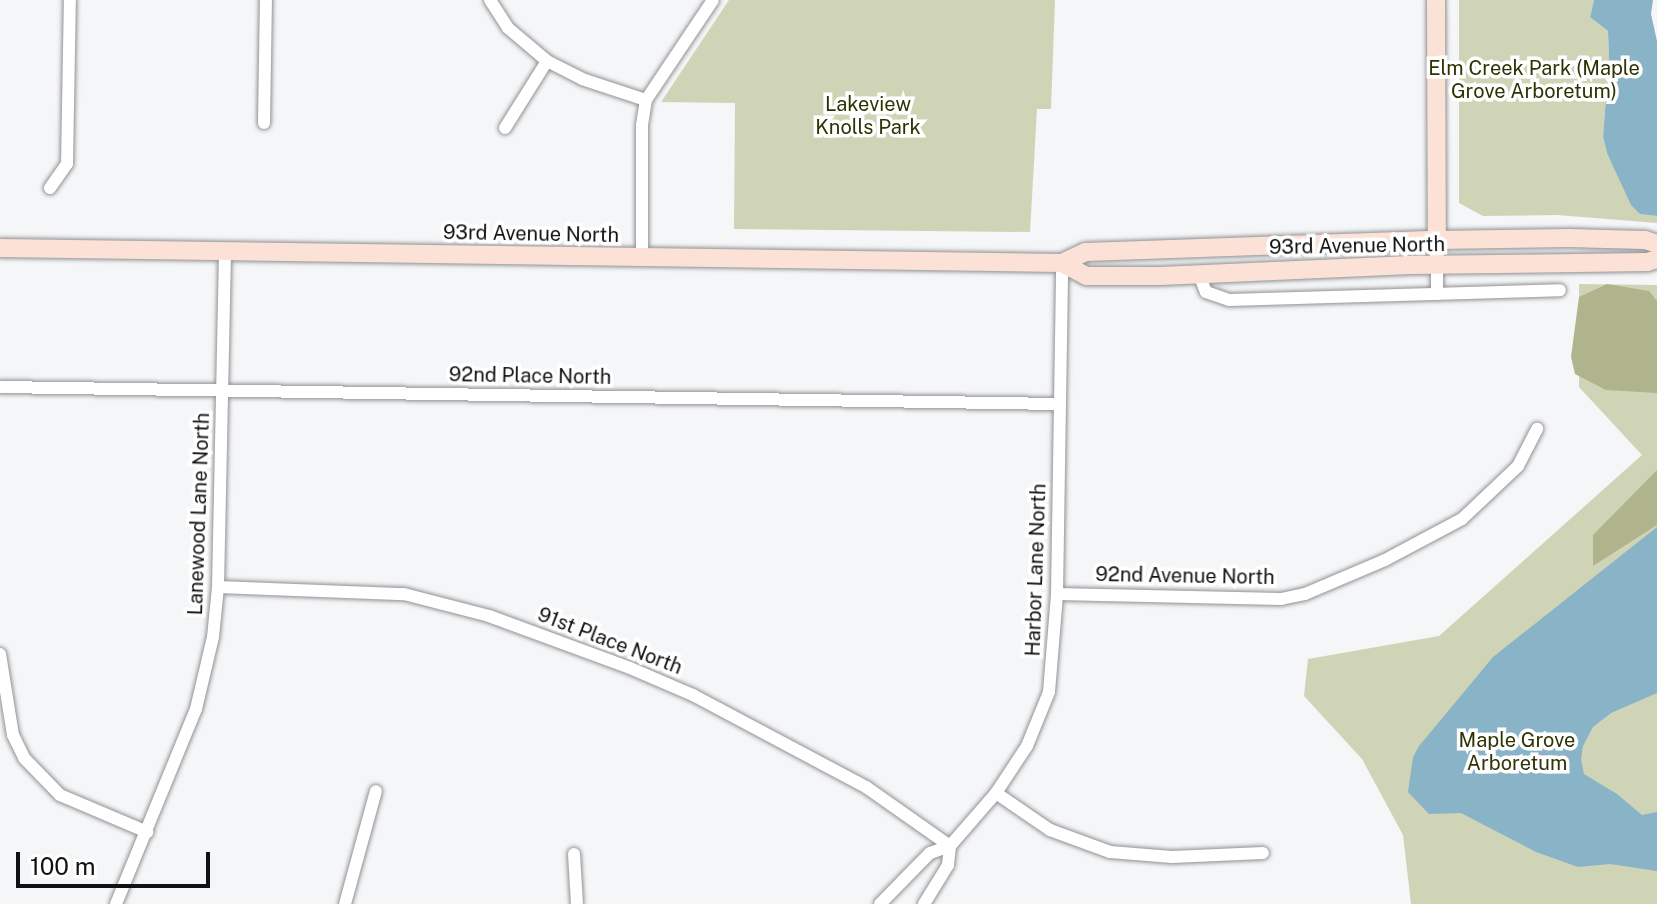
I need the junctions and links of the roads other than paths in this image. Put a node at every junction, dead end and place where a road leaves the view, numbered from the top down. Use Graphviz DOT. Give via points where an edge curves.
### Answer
graph roads {
  1 [pos="70,0"];
  2 [pos="266,0"];
  3 [pos="490,0"];
  4 [pos="713,0"];
  5 [pos="1436,0"];
  6 [pos="547,61"];
  7 [pos="646,100"];
  8 [pos="264,123"];
  9 [pos="505,128"];
  10 [pos="50,188"];
  11 [pos="1436,240"];
  12 [pos="1657,244"];
  13 [pos="0,248"];
  14 [pos="225,252"];
  15 [pos="642,258"];
  16 [pos="1657,259"];
  17 [pos="1062,263"];
  18 [pos="1437,265"];
  19 [pos="1199,274"];
  20 [pos="1560,290"];
  21 [pos="1437,294"];
  22 [pos="0,387"];
  23 [pos="223,391"];
  24 [pos="1059,404"];
  25 [pos="1537,429"];
  26 [pos="218,587"];
  27 [pos="1057,594"];
  28 [pos="0,654"];
  29 [pos="376,791"];
  30 [pos="996,793"];
  31 [pos="147,832"];
  32 [pos="950,846"];
  33 [pos="1263,853"];
  34 [pos="574,854"];
  35 [pos="116,904"];
  36 [pos="345,904"];
  37 [pos="577,904"];
  38 [pos="880,904"];
  39 [pos="924,904"];
  1 -- 10 [label="street" via="67,164"];
  2 -- 8 [label="street"];
  3 -- 6 [label="street" via="508,28"];
  4 -- 7 [label="street"];
  5 -- 11 [label="main road"];
  6 -- 7 [label="street"];
  6 -- 9 [label="street"];
  7 -- 15 [label="street"];
  11 -- 12 [label="main road, 93rd Avenue North" via="1585,238"];
  11 -- 17 [label="main road, 93rd Avenue North" via="1086,252"];
  11 -- 18 [label="main road"];
  13 -- 14 [label="main road, 93rd Avenue North"];
  14 -- 15 [label="main road, 93rd Avenue North"];
  14 -- 23 [label="street, Lanewood Lane North"];
  15 -- 17 [label="main road, 93rd Avenue North"];
  16 -- 18 [label="main road, 93rd Avenue North"];
  17 -- 19 [label="main road, 93rd Avenue North" via="1086,276"];
  17 -- 24 [label="street, Harbor Lane North"];
  18 -- 19 [label="main road, 93rd Avenue North"];
  18 -- 21 [label="street"];
  19 -- 21 [label="street" via="1206,292 1229,300"];
  20 -- 21 [label="street"];
  22 -- 23 [label="street, 92nd Place North"];
  23 -- 24 [label="street, 92nd Place North"];
  23 -- 26 [label="street, Lanewood Lane North"];
  24 -- 27 [label="street, Harbor Lane North"];
  25 -- 27 [label="street, 92nd Avenue North" via="1518,466 1462,519 1305,594 1281,599"];
  26 -- 31 [label="street, Lanewood Lane North" via="196,709"];
  26 -- 32 [label="street, 91st Place North" via="404,594 489,616 693,695 866,787"];
  27 -- 30 [label="street, Harbor Lane North" via="1049,692 1027,746"];
  28 -- 31 [label="street" via="13,735 32,768 60,795"];
  29 -- 36 [label="street"];
  30 -- 32 [label="street, Harbor Lane North"];
  30 -- 33 [label="street" via="1050,830 1110,852 1172,857"];
  31 -- 35 [label="street, Lanewood Lane North"];
  32 -- 38 [label="street" via="930,853"];
  32 -- 39 [label="street" via="948,865"];
  34 -- 37 [label="street"];
}
